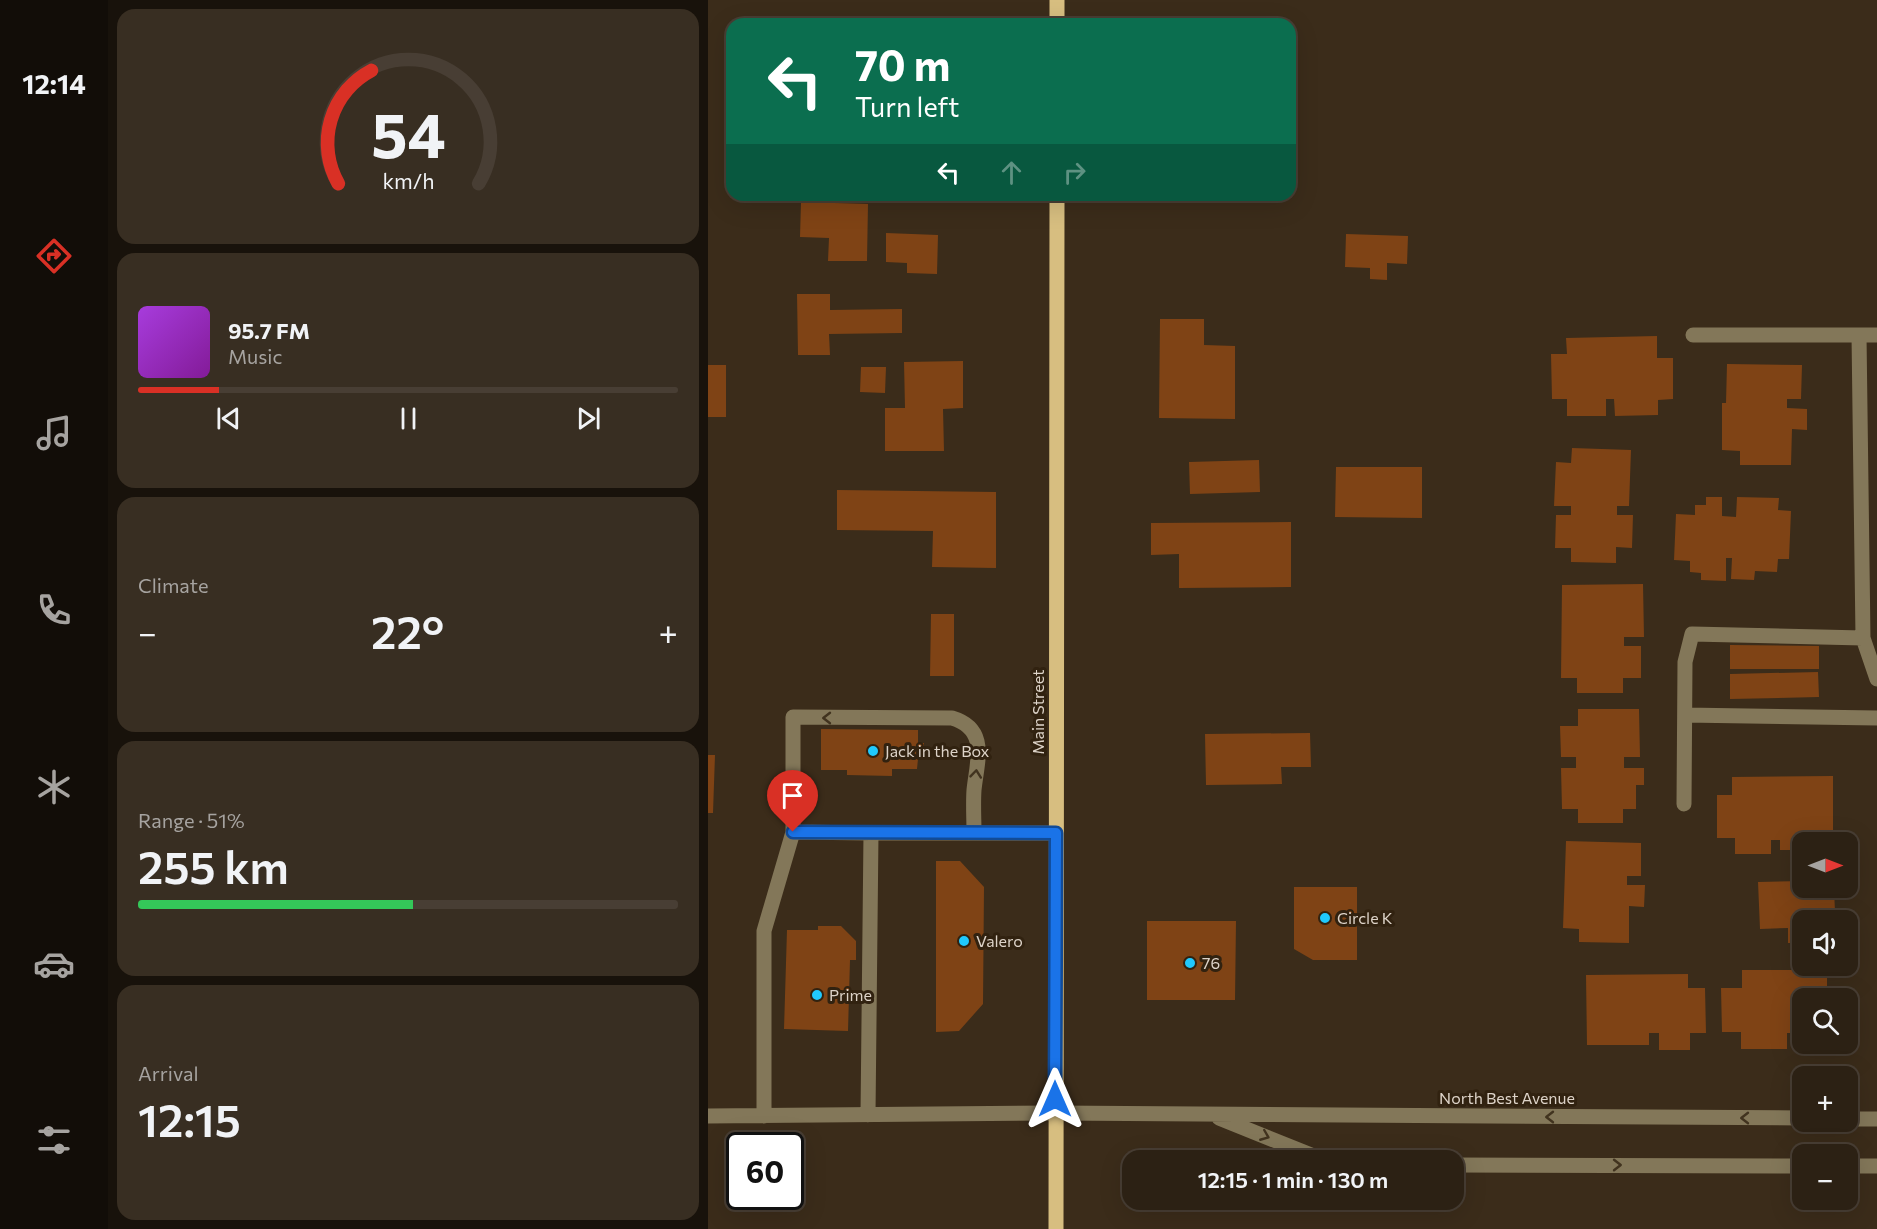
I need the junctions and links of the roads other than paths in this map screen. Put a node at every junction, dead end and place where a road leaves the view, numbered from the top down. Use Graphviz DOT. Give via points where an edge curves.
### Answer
graph roads {
  1 [pos="1057,0"];
  2 [pos="1057,18"];
  3 [pos="1057,201"];
  4 [pos="1693,335"];
  5 [pos="1858,335"];
  6 [pos="1877,335"];
  7 [pos="1863,638"];
  8 [pos="1877,679"];
  9 [pos="1685,715"];
  10 [pos="1877,718"];
  11 [pos="1684,804"];
  12 [pos="793,832"];
  13 [pos="871,833"];
  14 [pos="974,833"];
  15 [pos="1056,833"];
  16 [pos="1055,1113"];
  17 [pos="1210,1114"];
  18 [pos="868,1115"];
  19 [pos="708,1116"];
  20 [pos="764,1116"];
  21 [pos="1792,1118"];
  22 [pos="1858,1119"];
  23 [pos="1877,1119"];
  24 [pos="1299,1150"];
  25 [pos="1464,1165"];
  26 [pos="1792,1166"];
  27 [pos="1858,1166"];
  28 [pos="1877,1166"];
  29 [pos="1056,1229"];
  1 -- 2 [label="main road"];
  3 -- 15 [label="main road, Main Street"];
  4 -- 5 [label="street"];
  5 -- 6 [label="street"];
  5 -- 7 [label="street"];
  7 -- 8 [label="street"];
  7 -- 9 [label="street" via="1692,634 1685,662"];
  9 -- 10 [label="street"];
  9 -- 11 [label="street"];
  12 -- 13 [label="street"];
  14 -- 12 [label="street, one-way" via="978,745 974,731 964,722 952,718 792,717"];
  12 -- 20 [label="street" via="764,931"];
  13 -- 14 [label="street"];
  13 -- 18 [label="street"];
  14 -- 15 [label="street"];
  15 -- 16 [label="main road, Main Street"];
  16 -- 17 [label="street, North Best Avenue"];
  16 -- 18 [label="street, North Best Avenue"];
  16 -- 29 [label="main road, Main Street"];
  21 -- 17 [label="street, North Best Avenue, one-way"];
  17 -- 24 [label="street, North Best Avenue, one-way"];
  18 -- 20 [label="street, North Best Avenue"];
  19 -- 20 [label="street, North Best Avenue"];
  22 -- 23 [label="street"];
  25 -- 26 [label="street, one-way"];
  27 -- 28 [label="street"];
}
